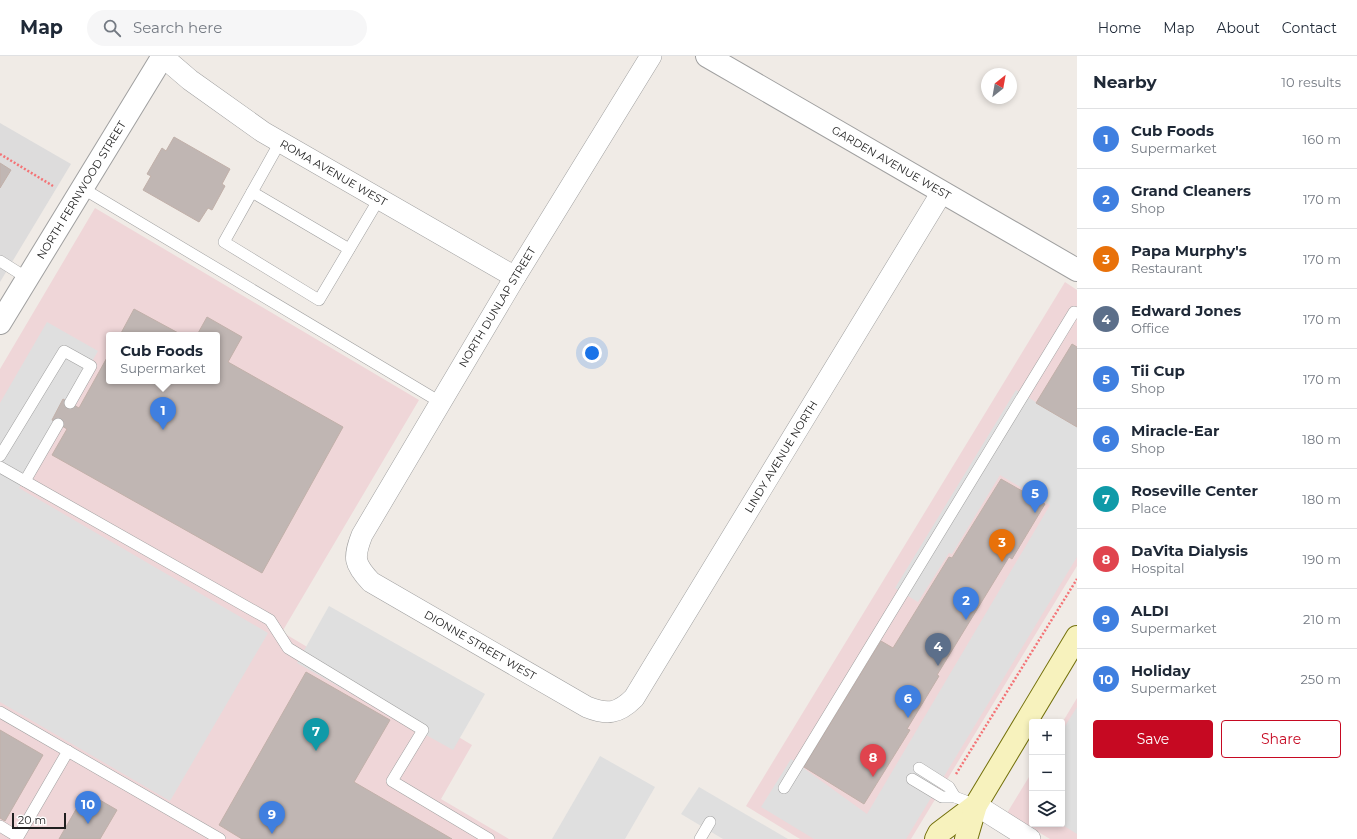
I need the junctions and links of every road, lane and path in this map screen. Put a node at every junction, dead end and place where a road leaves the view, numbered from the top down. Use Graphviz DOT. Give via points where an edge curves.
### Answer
graph roads {
  1 [pos="162,56"];
  2 [pos="651,56"];
  3 [pos="707,56"];
  4 [pos="280,142"];
  5 [pos="0,154"];
  6 [pos="53,186"];
  7 [pos="82,188"];
  8 [pos="252,192"];
  9 [pos="942,192"];
  10 [pos="379,199"];
  11 [pos="349,249"];
  12 [pos="0,261"];
  13 [pos="1077,270"];
  14 [pos="515,277"];
  15 [pos="27,278"];
  16 [pos="1077,313"];
  17 [pos="0,323"];
  18 [pos="440,402"];
  19 [pos="70,403"];
  20 [pos="58,424"];
  21 [pos="0,456"];
  22 [pos="0,467"];
  23 [pos="25,481"];
  24 [pos="356,563"];
  25 [pos="1077,579"];
  26 [pos="1077,637"];
  27 [pos="0,712"];
  28 [pos="612,712"];
  29 [pos="68,751"];
  30 [pos="919,768"];
  31 [pos="912,779"];
  32 [pos="949,787"];
  33 [pos="784,788"];
  34 [pos="955,797"];
  35 [pos="976,805"];
  36 [pos="710,822"];
  37 [pos="0,826"];
  38 [pos="220,839"];
  39 [pos="489,839"];
  40 [pos="700,839"];
  41 [pos="936,839"];
  42 [pos="966,839"];
  43 [pos="1030,839"];
  1 -- 4 [label="street, ROMA AVENUE WEST" via="190,80"];
  1 -- 7 [label="street, NORTH FERNWOOD STREET"];
  2 -- 14 [label="street, NORTH DUNLAP STREET"];
  3 -- 9 [label="street, GARDEN AVENUE WEST"];
  4 -- 8 [label="lane"];
  4 -- 10 [label="street, ROMA AVENUE WEST"];
  5 -- 6 [label="path"];
  7 -- 15 [label="street, NORTH FERNWOOD STREET"];
  7 -- 18 [label="lane"];
  8 -- 11 [label="lane"];
  8 -- 11 [label="lane" via="224,242 319,300"];
  9 -- 13 [label="street, GARDEN AVENUE WEST"];
  9 -- 28 [label="street, LINDY AVENUE NORTH" via="634,698 625,707"];
  10 -- 11 [label="lane"];
  10 -- 14 [label="street, ROMA AVENUE WEST"];
  12 -- 15 [label="lane"];
  14 -- 18 [label="street, NORTH DUNLAP STREET"];
  15 -- 17 [label="street, NORTH FERNWOOD STREET"];
  16 -- 33 [label="lane" via="1074,312"];
  18 -- 24 [label="street, NORTH DUNLAP STREET" via="362,535 356,550"];
  19 -- 21 [label="lane" via="91,366 64,351"];
  20 -- 23 [label="lane"];
  22 -- 23 [label="lane"];
  23 -- 39 [label="lane" via="270,620 288,648 423,730 392,781"];
  24 -- 28 [label="street, DIONNE STREET WEST" via="371,582 587,707 601,712"];
  25 -- 32 [label="path"];
  26 -- 35 [label="main road"];
  27 -- 29 [label="lane"];
  29 -- 37 [label="lane" via="18,837"];
  29 -- 38 [label="lane"];
  30 -- 32 [label="lane"];
  31 -- 34 [label="lane" via="942,797"];
  32 -- 34 [label="lane"];
  34 -- 35 [label="lane"];
  35 -- 41 [label="main road" via="939,833"];
  35 -- 42 [label="main road"];
  35 -- 43 [label="street"];
  36 -- 40 [label="lane"];
}
